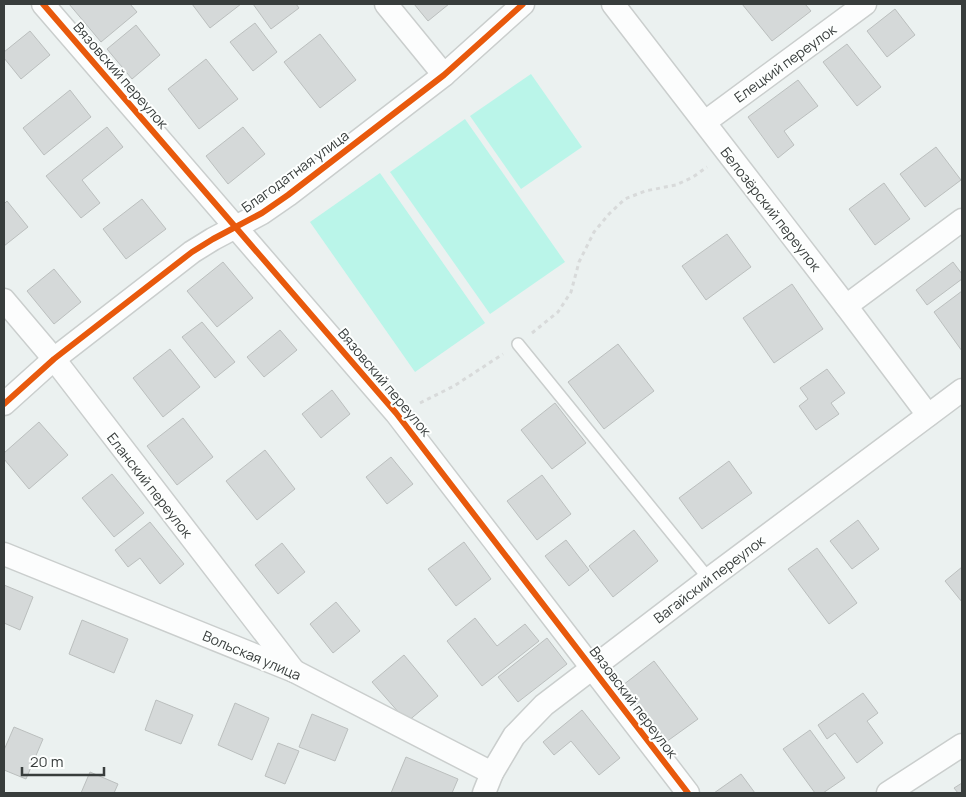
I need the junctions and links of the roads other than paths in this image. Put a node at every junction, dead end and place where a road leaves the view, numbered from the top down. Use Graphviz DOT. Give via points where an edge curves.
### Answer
graph roads {
  1 [pos="43,4"];
  2 [pos="386,4"];
  3 [pos="523,4"];
  4 [pos="613,4"];
  5 [pos="865,4"];
  6 [pos="444,74"];
  7 [pos="704,122"];
  8 [pos="962,220"];
  9 [pos="237,227"];
  10 [pos="4,300"];
  11 [pos="846,306"];
  12 [pos="518,344"];
  13 [pos="54,359"];
  14 [pos="962,390"];
  15 [pos="4,404"];
  16 [pos="928,415"];
  17 [pos="4,554"];
  18 [pos="708,579"];
  19 [pos="593,668"];
  20 [pos="294,671"];
  21 [pos="962,745"];
  22 [pos="488,783"];
  23 [pos="688,793"];
  24 [pos="888,793"];
  1 -- 9 [label="street, Вязовский переулок"];
  2 -- 6 [label="street"];
  3 -- 6 [label="street, Благодатная улица"];
  4 -- 7 [label="street, Белозёрский переулок"];
  5 -- 7 [label="street, Елецкий переулок"];
  6 -- 9 [label="street, Благодатная улица" via="288,194"];
  7 -- 11 [label="street, Белозёрский переулок"];
  8 -- 11 [label="street"];
  9 -- 13 [label="street, Благодатная улица" via="192,252"];
  9 -- 19 [label="street, Вязовский переулок" via="396,413"];
  10 -- 13 [label="street, Еланский переулок"];
  11 -- 16 [label="street, Белозёрский переулок"];
  12 -- 18 [label="lane"];
  13 -- 15 [label="street, Благодатная улица"];
  13 -- 20 [label="street, Еланский переулок"];
  14 -- 16 [label="street, Вагайский переулок"];
  16 -- 18 [label="street, Вагайский переулок"];
  17 -- 20 [label="street, Вольская улица"];
  18 -- 19 [label="street, Вагайский переулок"];
  19 -- 22 [label="street, Вагайский переулок" via="544,705 514,736"];
  19 -- 23 [label="street, Вязовский переулок"];
  20 -- 22 [label="street, Вольская улица"];
  21 -- 24 [label="street"];
}
